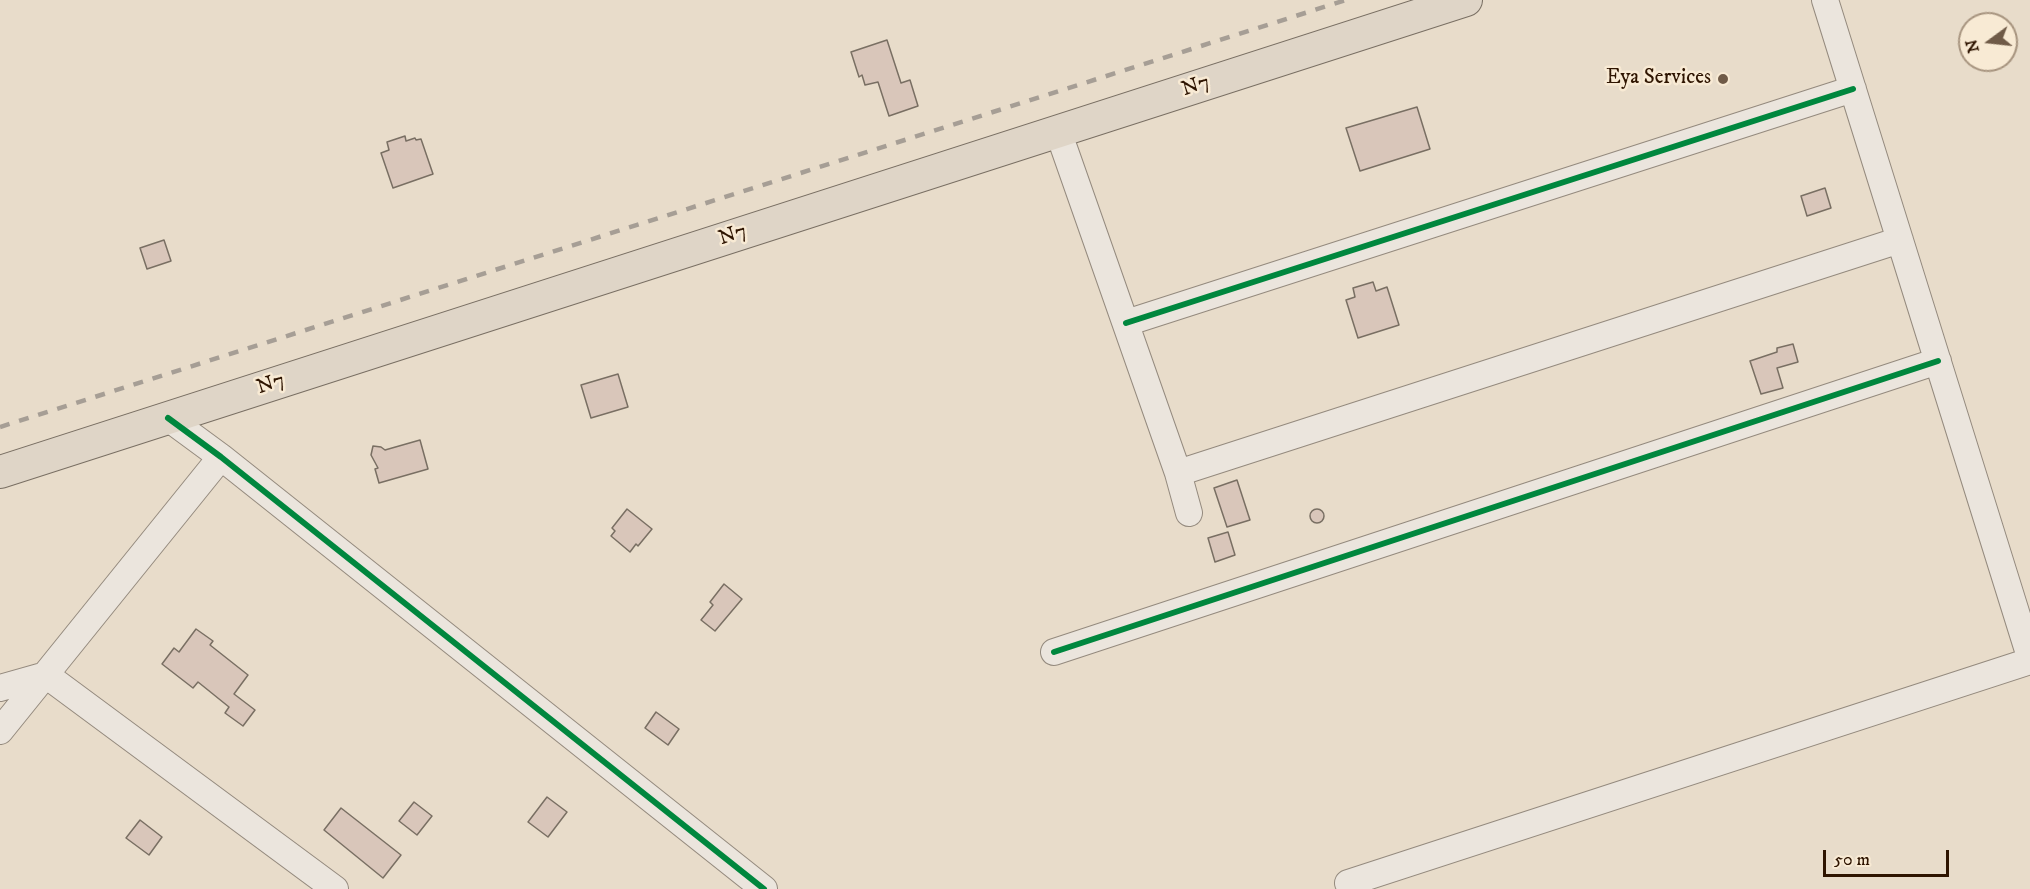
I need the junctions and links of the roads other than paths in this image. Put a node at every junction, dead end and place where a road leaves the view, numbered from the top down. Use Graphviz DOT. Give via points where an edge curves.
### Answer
graph roads {
  1 [pos="1466,0"];
  2 [pos="1825,0"];
  3 [pos="1853,89"];
  4 [pos="1058,131"];
  5 [pos="1900,240"];
  6 [pos="1126,323"];
  7 [pos="1938,361"];
  8 [pos="168,418"];
  9 [pos="221,457"];
  10 [pos="0,472"];
  11 [pos="1178,473"];
  12 [pos="1189,513"];
  13 [pos="1054,652"];
  14 [pos="2030,659"];
  15 [pos="46,675"];
  16 [pos="0,688"];
  17 [pos="0,731"];
  18 [pos="1348,883"];
  19 [pos="335,889"];
  20 [pos="764,889"];
  1 -- 4 [label="main road, N7"];
  2 -- 3 [label="street"];
  3 -- 5 [label="street"];
  3 -- 6 [label="street"];
  4 -- 6 [label="street"];
  4 -- 8 [label="main road, N7"];
  5 -- 7 [label="street"];
  5 -- 11 [label="street"];
  6 -- 11 [label="street"];
  7 -- 13 [label="street"];
  7 -- 14 [label="street"];
  8 -- 9 [label="street"];
  8 -- 10 [label="main road, N7"];
  9 -- 15 [label="street"];
  9 -- 20 [label="street"];
  11 -- 12 [label="street"];
  14 -- 18 [label="street"];
  15 -- 16 [label="street"];
  15 -- 17 [label="street"];
  15 -- 19 [label="street"];
}
